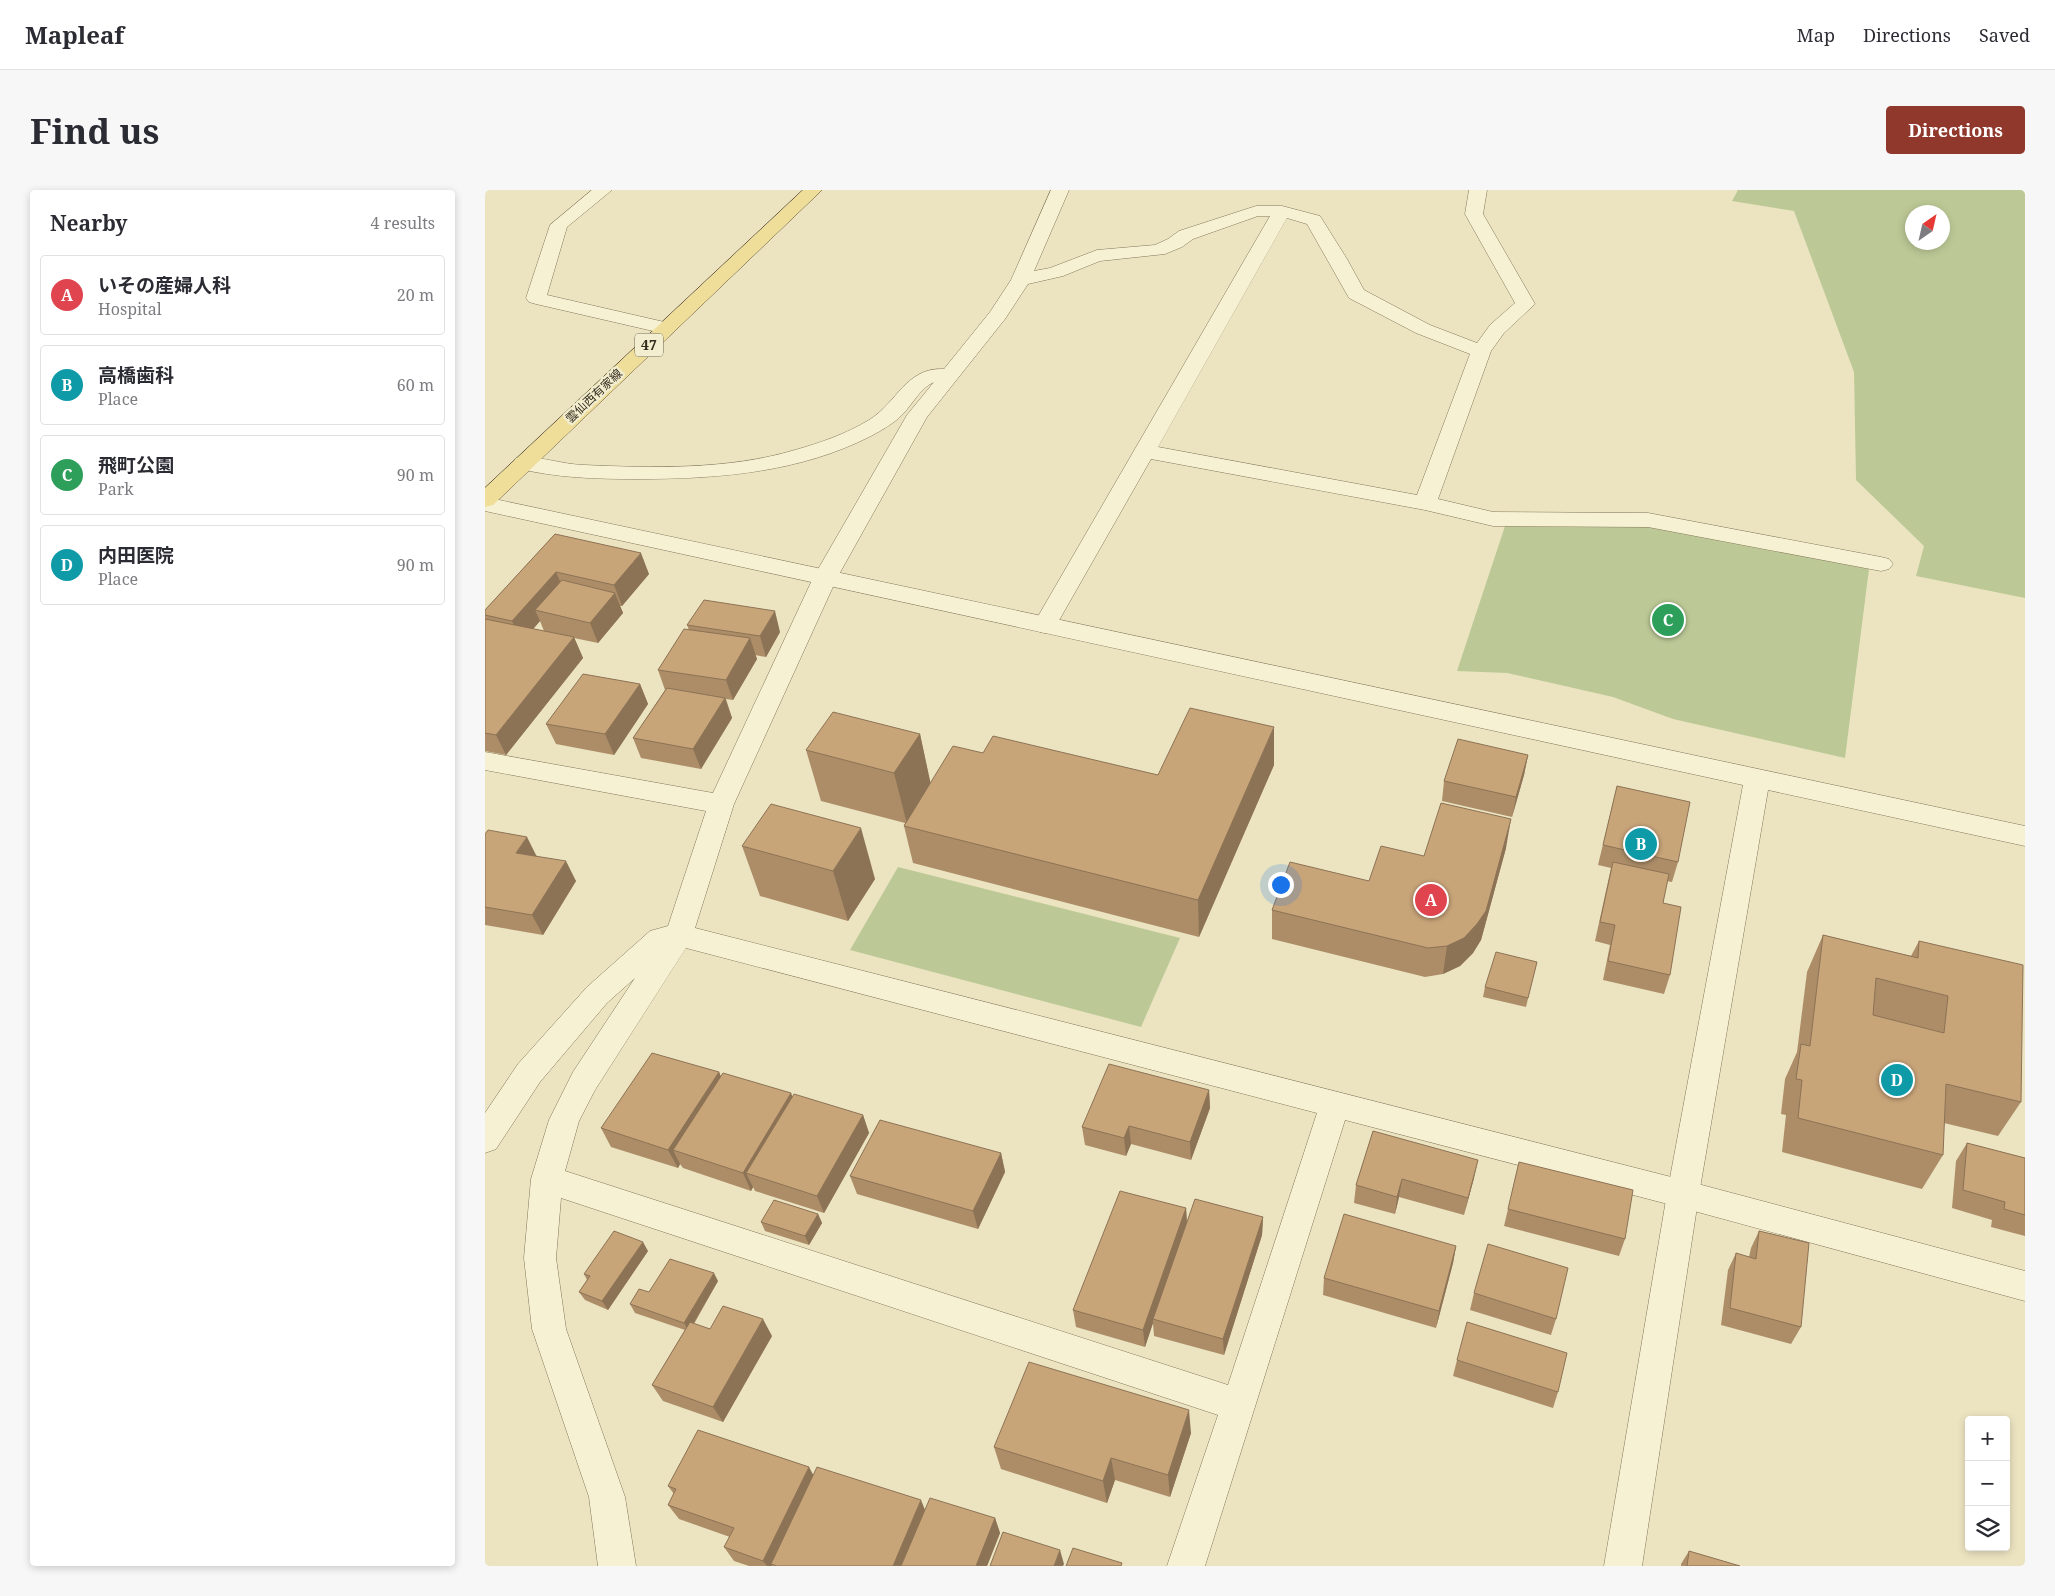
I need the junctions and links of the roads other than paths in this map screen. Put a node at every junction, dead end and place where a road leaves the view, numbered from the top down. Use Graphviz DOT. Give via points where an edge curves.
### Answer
graph roads {
  1 [pos="603,190"];
  2 [pos="813,190"];
  3 [pos="1060,190"];
  4 [pos="1479,190"];
  5 [pos="1282,211"];
  6 [pos="1021,280"];
  7 [pos="666,328"];
  8 [pos="1481,351"];
  9 [pos="950,376"];
  10 [pos="1143,452"];
  11 [pos="523,463"];
  12 [pos="485,500"];
  13 [pos="1425,503"];
  14 [pos="485,504"];
  15 [pos="1881,564"];
  16 [pos="825,578"];
  17 [pos="1045,625"];
  18 [pos="485,761"];
  19 [pos="1757,777"];
  20 [pos="721,804"];
  21 [pos="2025,836"];
  22 [pos="679,935"];
  23 [pos="1335,1104"];
  24 [pos="485,1139"];
  25 [pos="547,1179"];
  26 [pos="1683,1194"];
  27 [pos="2025,1286"];
  28 [pos="1239,1405"];
  29 [pos="617,1566"];
  30 [pos="1186,1566"];
  31 [pos="1623,1566"];
  1 -- 7 [label="street" via="559,225 535,298"];
  2 -- 7 [label="main road, 雲仙西有家線 / 47"];
  3 -- 6 [label="street"];
  4 -- 8 [label="street" via="1474,214 1525,304 1497,329"];
  5 -- 6 [label="street" via="1256,211 1186,235 1158,250 1097,256 1056,272"];
  5 -- 8 [label="street" via="1314,220 1356,294 1423,329"];
  5 -- 10 [label="street"];
  6 -- 9 [label="street"];
  7 -- 11 [label="main road, 雲仙西有家線 / 47"];
  8 -- 13 [label="street"];
  9 -- 11 [label="street" via="923,378 885,418 853,437 807,454 750,468 678,473 579,471"];
  9 -- 16 [label="street" via="919,415"];
  10 -- 13 [label="street"];
  10 -- 17 [label="street"];
  11 -- 12 [label="main road, 雲仙西有家線 / 47"];
  13 -- 15 [label="street" via="1493,519 1648,520"];
  14 -- 16 [label="street"];
  16 -- 17 [label="street"];
  16 -- 20 [label="street"];
  17 -- 19 [label="street"];
  18 -- 20 [label="street"];
  19 -- 21 [label="street"];
  19 -- 26 [label="street"];
  20 -- 22 [label="street"];
  22 -- 23 [label="street"];
  22 -- 24 [label="street" via="659,939 597,995 529,1073"];
  22 -- 25 [label="street" via="583,1081 564,1120"];
  23 -- 26 [label="street"];
  23 -- 28 [label="street"];
  25 -- 28 [label="street"];
  25 -- 29 [label="street" via="540,1258 549,1329 607,1497"];
  26 -- 27 [label="street"];
  26 -- 31 [label="street"];
  28 -- 30 [label="street"];
}
